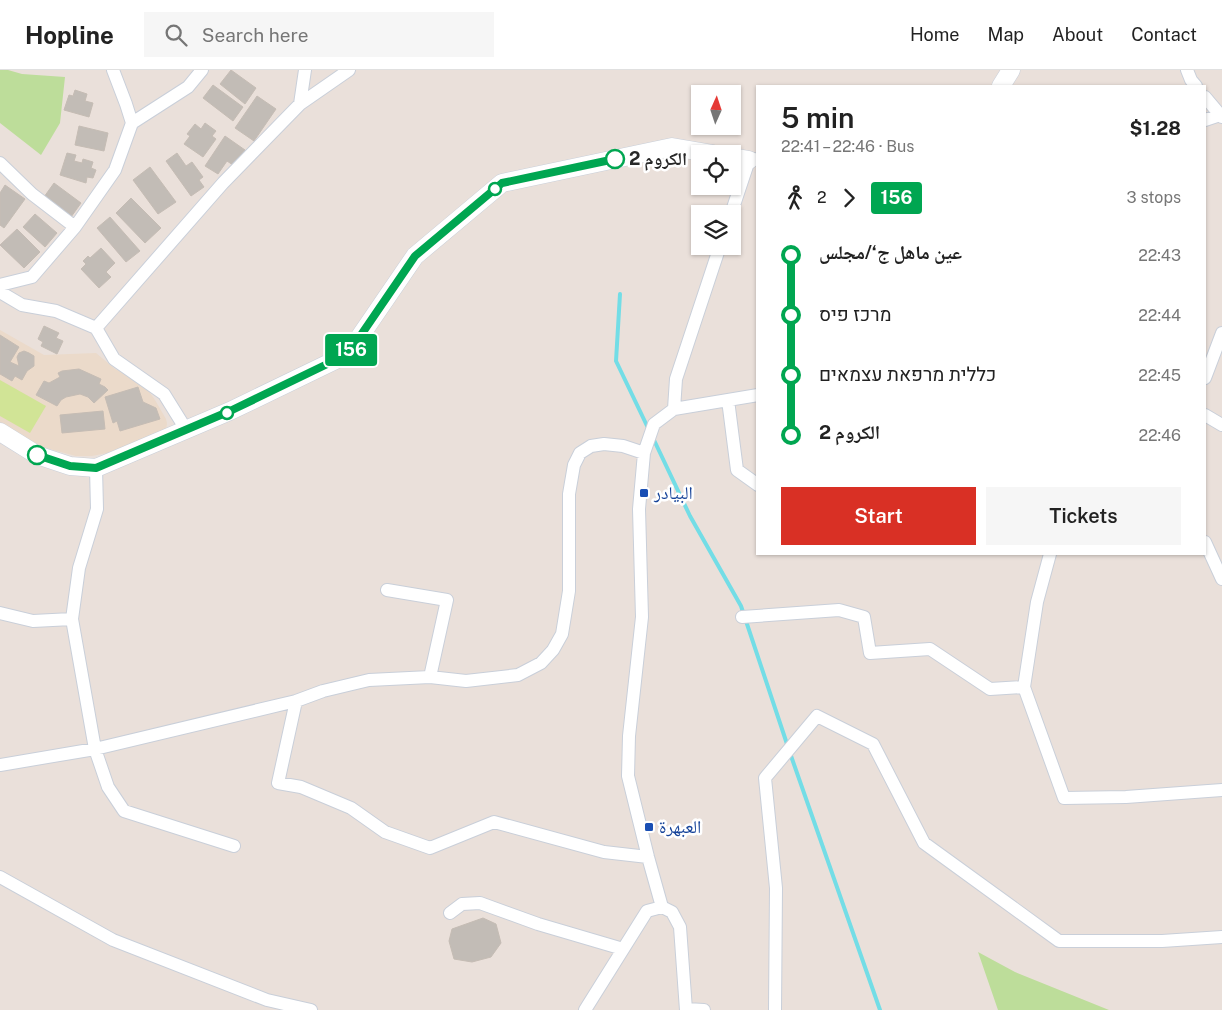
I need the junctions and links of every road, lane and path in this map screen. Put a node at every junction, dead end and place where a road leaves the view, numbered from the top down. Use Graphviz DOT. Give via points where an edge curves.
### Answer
graph roads {
  1 [pos="113,70"];
  2 [pos="202,70"];
  3 [pos="305,70"];
  4 [pos="349,70"];
  5 [pos="1011,70"];
  6 [pos="1187,70"];
  7 [pos="1002,85"];
  8 [pos="1195,85"];
  9 [pos="1206,98"];
  10 [pos="300,104"];
  11 [pos="1221,116"];
  12 [pos="1206,120"];
  13 [pos="132,123"];
  14 [pos="691,150"];
  15 [pos="746,159"];
  16 [pos="0,163"];
  17 [pos="733,205"];
  18 [pos="75,226"];
  19 [pos="717,255"];
  20 [pos="0,285"];
  21 [pos="0,292"];
  22 [pos="96,328"];
  23 [pos="1222,334"];
  24 [pos="1206,375"];
  25 [pos="756,395"];
  26 [pos="728,400"];
  27 [pos="674,409"];
  28 [pos="1206,416"];
  29 [pos="1222,425"];
  30 [pos="186,430"];
  31 [pos="0,432"];
  32 [pos="644,453"];
  33 [pos="96,468"];
  34 [pos="756,484"];
  35 [pos="1206,544"];
  36 [pos="1050,555"];
  37 [pos="1222,579"];
  38 [pos="387,590"];
  39 [pos="0,613"];
  40 [pos="742,617"];
  41 [pos="72,619"];
  42 [pos="430,678"];
  43 [pos="1024,687"];
  44 [pos="296,701"];
  45 [pos="95,749"];
  46 [pos="0,765"];
  47 [pos="1222,790"];
  48 [pos="234,846"];
  49 [pos="648,857"];
  50 [pos="0,877"];
  51 [pos="662,907"];
  52 [pos="450,913"];
  53 [pos="1222,937"];
  54 [pos="623,949"];
  55 [pos="311,1010"];
  56 [pos="585,1010"];
  57 [pos="686,1010"];
  58 [pos="704,1010"];
  59 [pos="774,1010"];
  1 -- 13 [label="street"];
  2 -- 13 [label="street" via="188,88"];
  3 -- 10 [label="street"];
  4 -- 10 [label="street"];
  5 -- 7 [label="street"];
  6 -- 8 [label="street"];
  9 -- 11 [label="street"];
  10 -- 22 [label="street" via="223,183"];
  11 -- 12 [label="street"];
  13 -- 18 [label="street" via="115,170"];
  14 -- 30 [label="street" via="672,147 502,183 415,256 348,354"];
  15 -- 17 [label="street"];
  16 -- 18 [label="street" via="32,194"];
  18 -- 20 [label="street" via="32,277"];
  19 -- 27 [label="street" via="676,379"];
  21 -- 22 [label="street" via="22,305 56,311"];
  22 -- 30 [label="street" via="114,359 164,394"];
  23 -- 24 [label="street"];
  25 -- 26 [label="street"];
  26 -- 27 [label="street"];
  26 -- 34 [label="street" via="737,470"];
  27 -- 32 [label="street" via="654,424"];
  28 -- 29 [label="street"];
  30 -- 33 [label="street"];
  31 -- 33 [label="street" via="37,455 70,466"];
  32 -- 42 [label="street" via="623,446 591,446 580,453 574,465 570,494 569,591 562,634 554,650 518,675 466,681"];
  32 -- 49 [label="street" via="639,510 642,617 629,736 628,776"];
  33 -- 41 [label="street" via="96,509 80,568"];
  35 -- 37 [label="street"];
  36 -- 43 [label="street" via="1037,602"];
  38 -- 42 [label="street" via="446,600"];
  39 -- 41 [label="street" via="33,621"];
  40 -- 43 [label="street" via="839,610 864,617 870,653 930,649 990,689"];
  41 -- 45 [label="street"];
  42 -- 44 [label="street" via="369,680"];
  43 -- 47 [label="street" via="1064,798"];
  44 -- 45 [label="street"];
  44 -- 49 [label="street" via="278,783 301,787 351,808 386,832 430,848 494,822 604,852"];
  45 -- 46 [label="street"];
  45 -- 48 [label="street" via="108,787 124,811"];
  49 -- 51 [label="street"];
  50 -- 55 [label="street" via="113,940 267,1000"];
  51 -- 54 [label="street" via="648,911"];
  51 -- 57 [label="street" via="672,912 680,927"];
  52 -- 54 [label="street" via="462,904 480,904"];
  53 -- 59 [label="street" via="1162,941 1059,941 924,844 873,744 817,716 765,778 776,888"];
  54 -- 56 [label="street"];
  57 -- 58 [label="street"];
}
